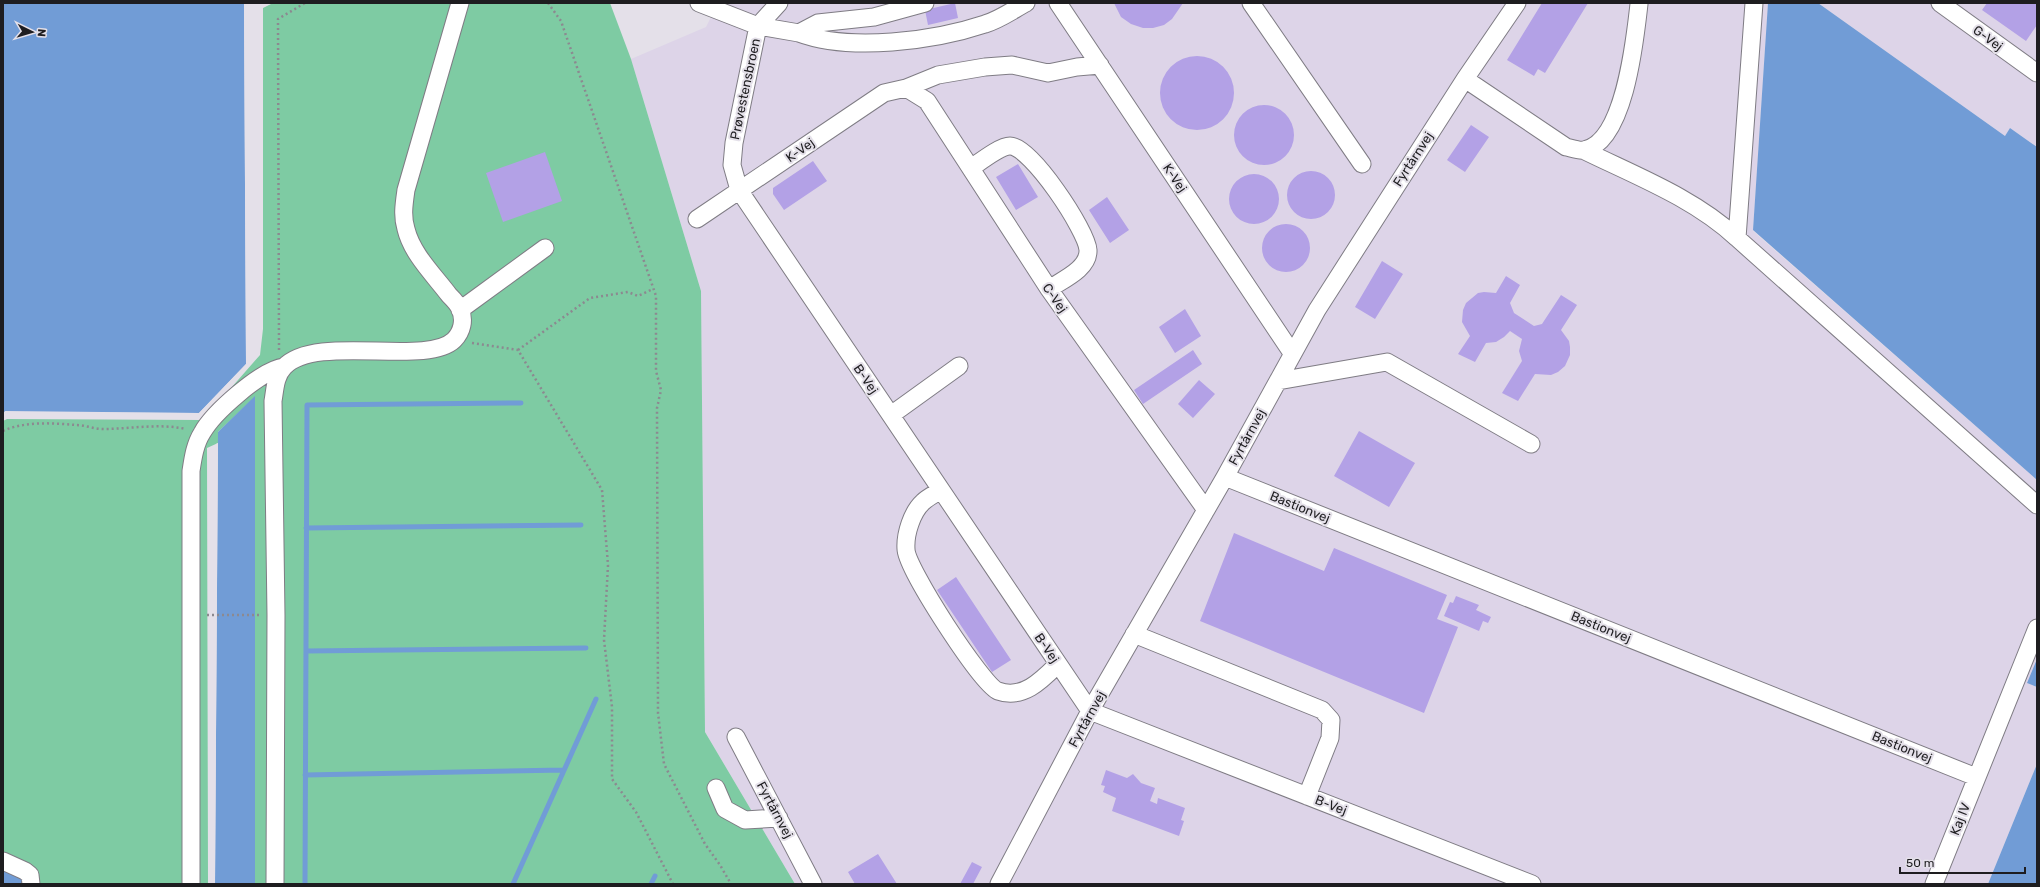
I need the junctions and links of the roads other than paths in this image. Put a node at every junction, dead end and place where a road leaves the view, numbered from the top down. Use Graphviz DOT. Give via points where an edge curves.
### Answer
graph roads {
  1 [pos="460,3"];
  2 [pos="699,3"];
  3 [pos="779,3"];
  4 [pos="925,3"];
  5 [pos="1026,3"];
  6 [pos="1058,3"];
  7 [pos="1251,3"];
  8 [pos="1517,3"];
  9 [pos="1754,3"];
  10 [pos="1940,3"];
  11 [pos="1639,4"];
  12 [pos="758,26"];
  13 [pos="799,34"];
  14 [pos="1100,65"];
  15 [pos="2037,73"];
  16 [pos="1465,79"];
  17 [pos="906,88"];
  18 [pos="1583,150"];
  19 [pos="1362,164"];
  20 [pos="971,168"];
  21 [pos="739,190"];
  22 [pos="698,219"];
  23 [pos="1736,238"];
  24 [pos="545,248"];
  25 [pos="1049,290"];
  26 [pos="460,310"];
  27 [pos="1292,353"];
  28 [pos="959,366"];
  29 [pos="284,367"];
  30 [pos="1278,381"];
  31 [pos="891,415"];
  32 [pos="1531,444"];
  33 [pos="1225,477"];
  34 [pos="941,490"];
  35 [pos="2037,505"];
  36 [pos="1206,510"];
  37 [pos="2037,628"];
  38 [pos="1134,634"];
  39 [pos="1058,664"];
  40 [pos="1090,711"];
  41 [pos="736,737"];
  42 [pos="1976,777"];
  43 [pos="716,788"];
  44 [pos="1307,796"];
  45 [pos="779,818"];
  46 [pos="3,861"];
  47 [pos="31,884"];
  48 [pos="191,884"];
  49 [pos="274,884"];
  50 [pos="813,884"];
  51 [pos="999,884"];
  52 [pos="1532,884"];
  53 [pos="1934,884"];
  1 -- 26 [label="street" via="406,190 403,210 406,230 416,251"];
  2 -- 12 [label="street, Prøvestensbroen"];
  3 -- 12 [label="street"];
  4 -- 13 [label="street" via="874,17 818,23"];
  5 -- 13 [label="street" via="987,24 919,40 881,43 817,40"];
  6 -- 14 [label="street, K-Vej"];
  7 -- 19 [label="street"];
  8 -- 16 [label="street, Fyrtårnvej"];
  9 -- 23 [label="street"];
  10 -- 15 [label="street, G-Vej"];
  11 -- 18 [label="street" via="1634,45 1614,123 1602,141"];
  12 -- 13 [label="street"];
  12 -- 21 [label="street, Prøvestensbroen" via="734,143 732,165"];
  14 -- 17 [label="street, K-Vej" via="1048,73 1012,65 1000,66 938,75"];
  14 -- 27 [label="street, K-Vej"];
  16 -- 18 [label="street" via="1566,147"];
  16 -- 27 [label="street, Fyrtårnvej"];
  17 -- 20 [label="street, C-Vej" via="927,101"];
  17 -- 21 [label="street, K-Vej" via="884,93"];
  18 -- 23 [label="street" via="1668,191 1718,220"];
  20 -- 25 [label="street, C-Vej"];
  20 -- 25 [label="street" via="1000,149 1010,146 1018,148 1038,165 1079,227 1088,250 1084,265"];
  21 -- 22 [label="street, K-Vej"];
  21 -- 31 [label="street, B-Vej"];
  23 -- 35 [label="street"];
  24 -- 26 [label="street"];
  25 -- 36 [label="street, C-Vej"];
  26 -- 29 [label="street" via="463,323 454,340 441,348 340,351 302,356"];
  27 -- 30 [label="street, Fyrtårnvej"];
  28 -- 31 [label="street"];
  29 -- 48 [label="street" via="274,368 249,385 202,432 190,471"];
  29 -- 49 [label="street" via="277,379 273,401 276,615"];
  30 -- 32 [label="street" via="1387,362"];
  30 -- 33 [label="street, Fyrtårnvej"];
  31 -- 34 [label="street, B-Vej"];
  33 -- 36 [label="street, Fyrtårnvej"];
  33 -- 42 [label="street, Bastionvej"];
  34 -- 39 [label="street, B-Vej"];
  34 -- 39 [label="street" via="919,507 909,527 906,551 911,568 940,616 985,681 997,691 1021,691 1032,687"];
  36 -- 38 [label="street, Fyrtårnvej"];
  37 -- 42 [label="street, Kaj IV"];
  38 -- 40 [label="street, Fyrtårnvej"];
  38 -- 44 [label="street" via="1322,710 1331,720 1330,738"];
  39 -- 40 [label="street, B-Vej"];
  40 -- 44 [label="street, B-Vej"];
  40 -- 51 [label="street, Fyrtårnvej"];
  41 -- 45 [label="street, Fyrtårnvej"];
  42 -- 53 [label="street, Kaj IV"];
  43 -- 45 [label="street" via="725,809 745,820"];
  44 -- 52 [label="street, B-Vej"];
  45 -- 50 [label="street, Fyrtårnvej"];
  46 -- 47 [label="street" via="25,871 30,876"];
}
